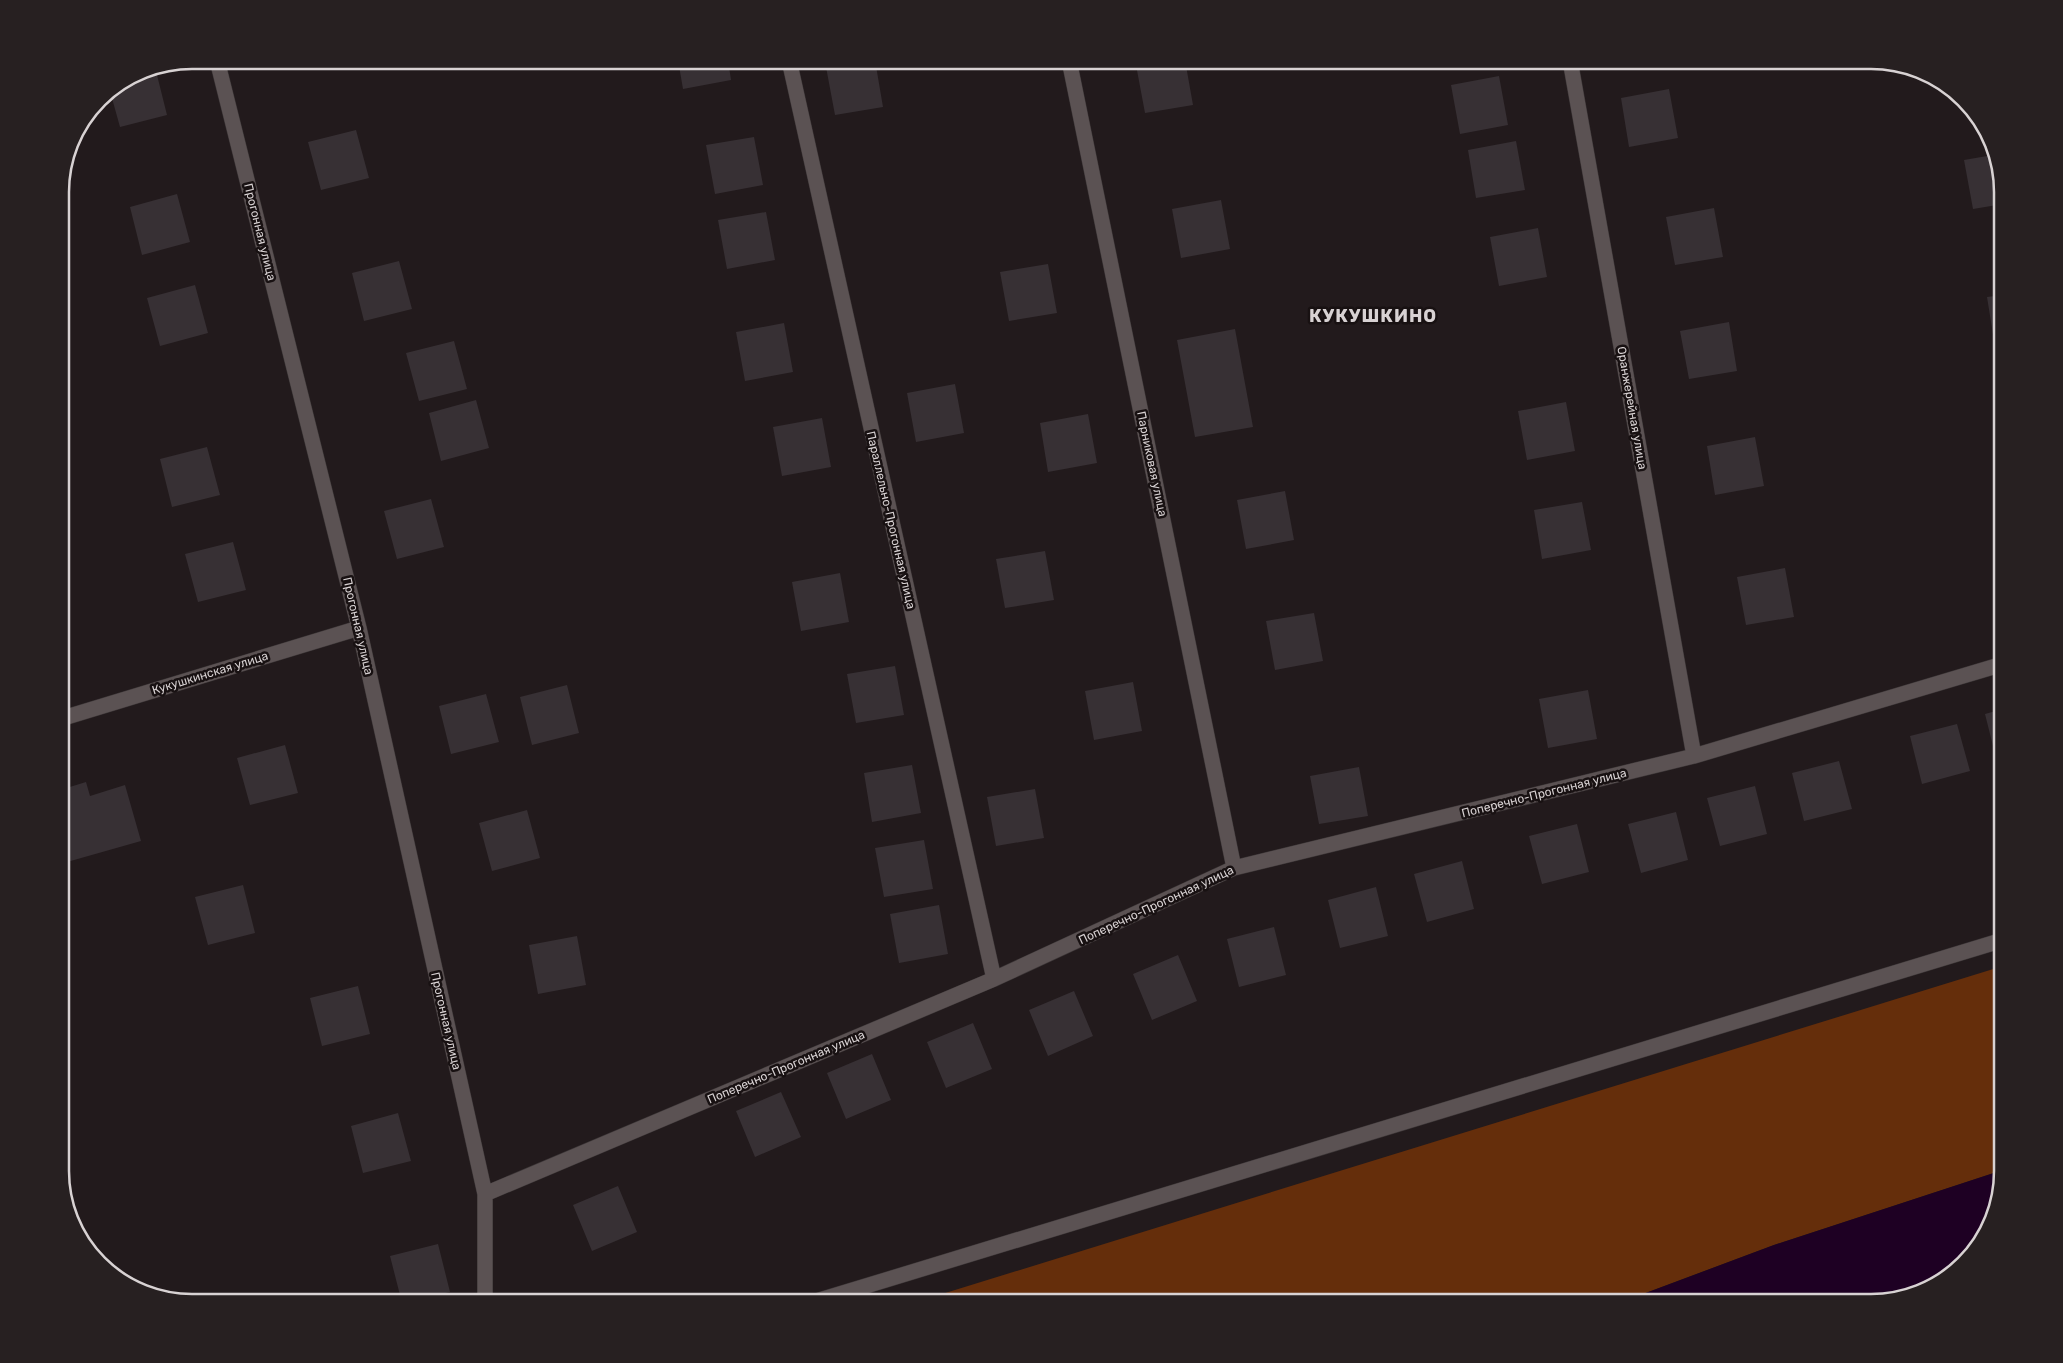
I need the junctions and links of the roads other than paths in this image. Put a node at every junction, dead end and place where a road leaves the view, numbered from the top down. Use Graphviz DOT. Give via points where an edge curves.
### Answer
graph roads {
  1 [pos="219,69"];
  2 [pos="791,69"];
  3 [pos="1071,69"];
  4 [pos="1572,69"];
  5 [pos="359,628"];
  6 [pos="1994,667"];
  7 [pos="69,716"];
  8 [pos="1694,756"];
  9 [pos="1234,868"];
  10 [pos="1994,943"];
  11 [pos="994,979"];
  12 [pos="485,1194"];
  13 [pos="485,1294"];
  14 [pos="840,1294"];
  1 -- 5 [label="street, Прогонная улица"];
  2 -- 11 [label="street, Параллельно-Прогонная улица"];
  3 -- 9 [label="street, Парниковая улица"];
  4 -- 8 [label="street, Оранжерейная улица"];
  5 -- 7 [label="street, Кукушкинская улица"];
  5 -- 12 [label="street, Прогонная улица"];
  6 -- 8 [label="street, Поперечно-Прогонная улица"];
  8 -- 9 [label="street, Поперечно-Прогонная улица"];
  9 -- 11 [label="street, Поперечно-Прогонная улица"];
  10 -- 14 [label="street"];
  11 -- 12 [label="street, Поперечно-Прогонная улица"];
  12 -- 13 [label="street, Прогонная улица"];
}
